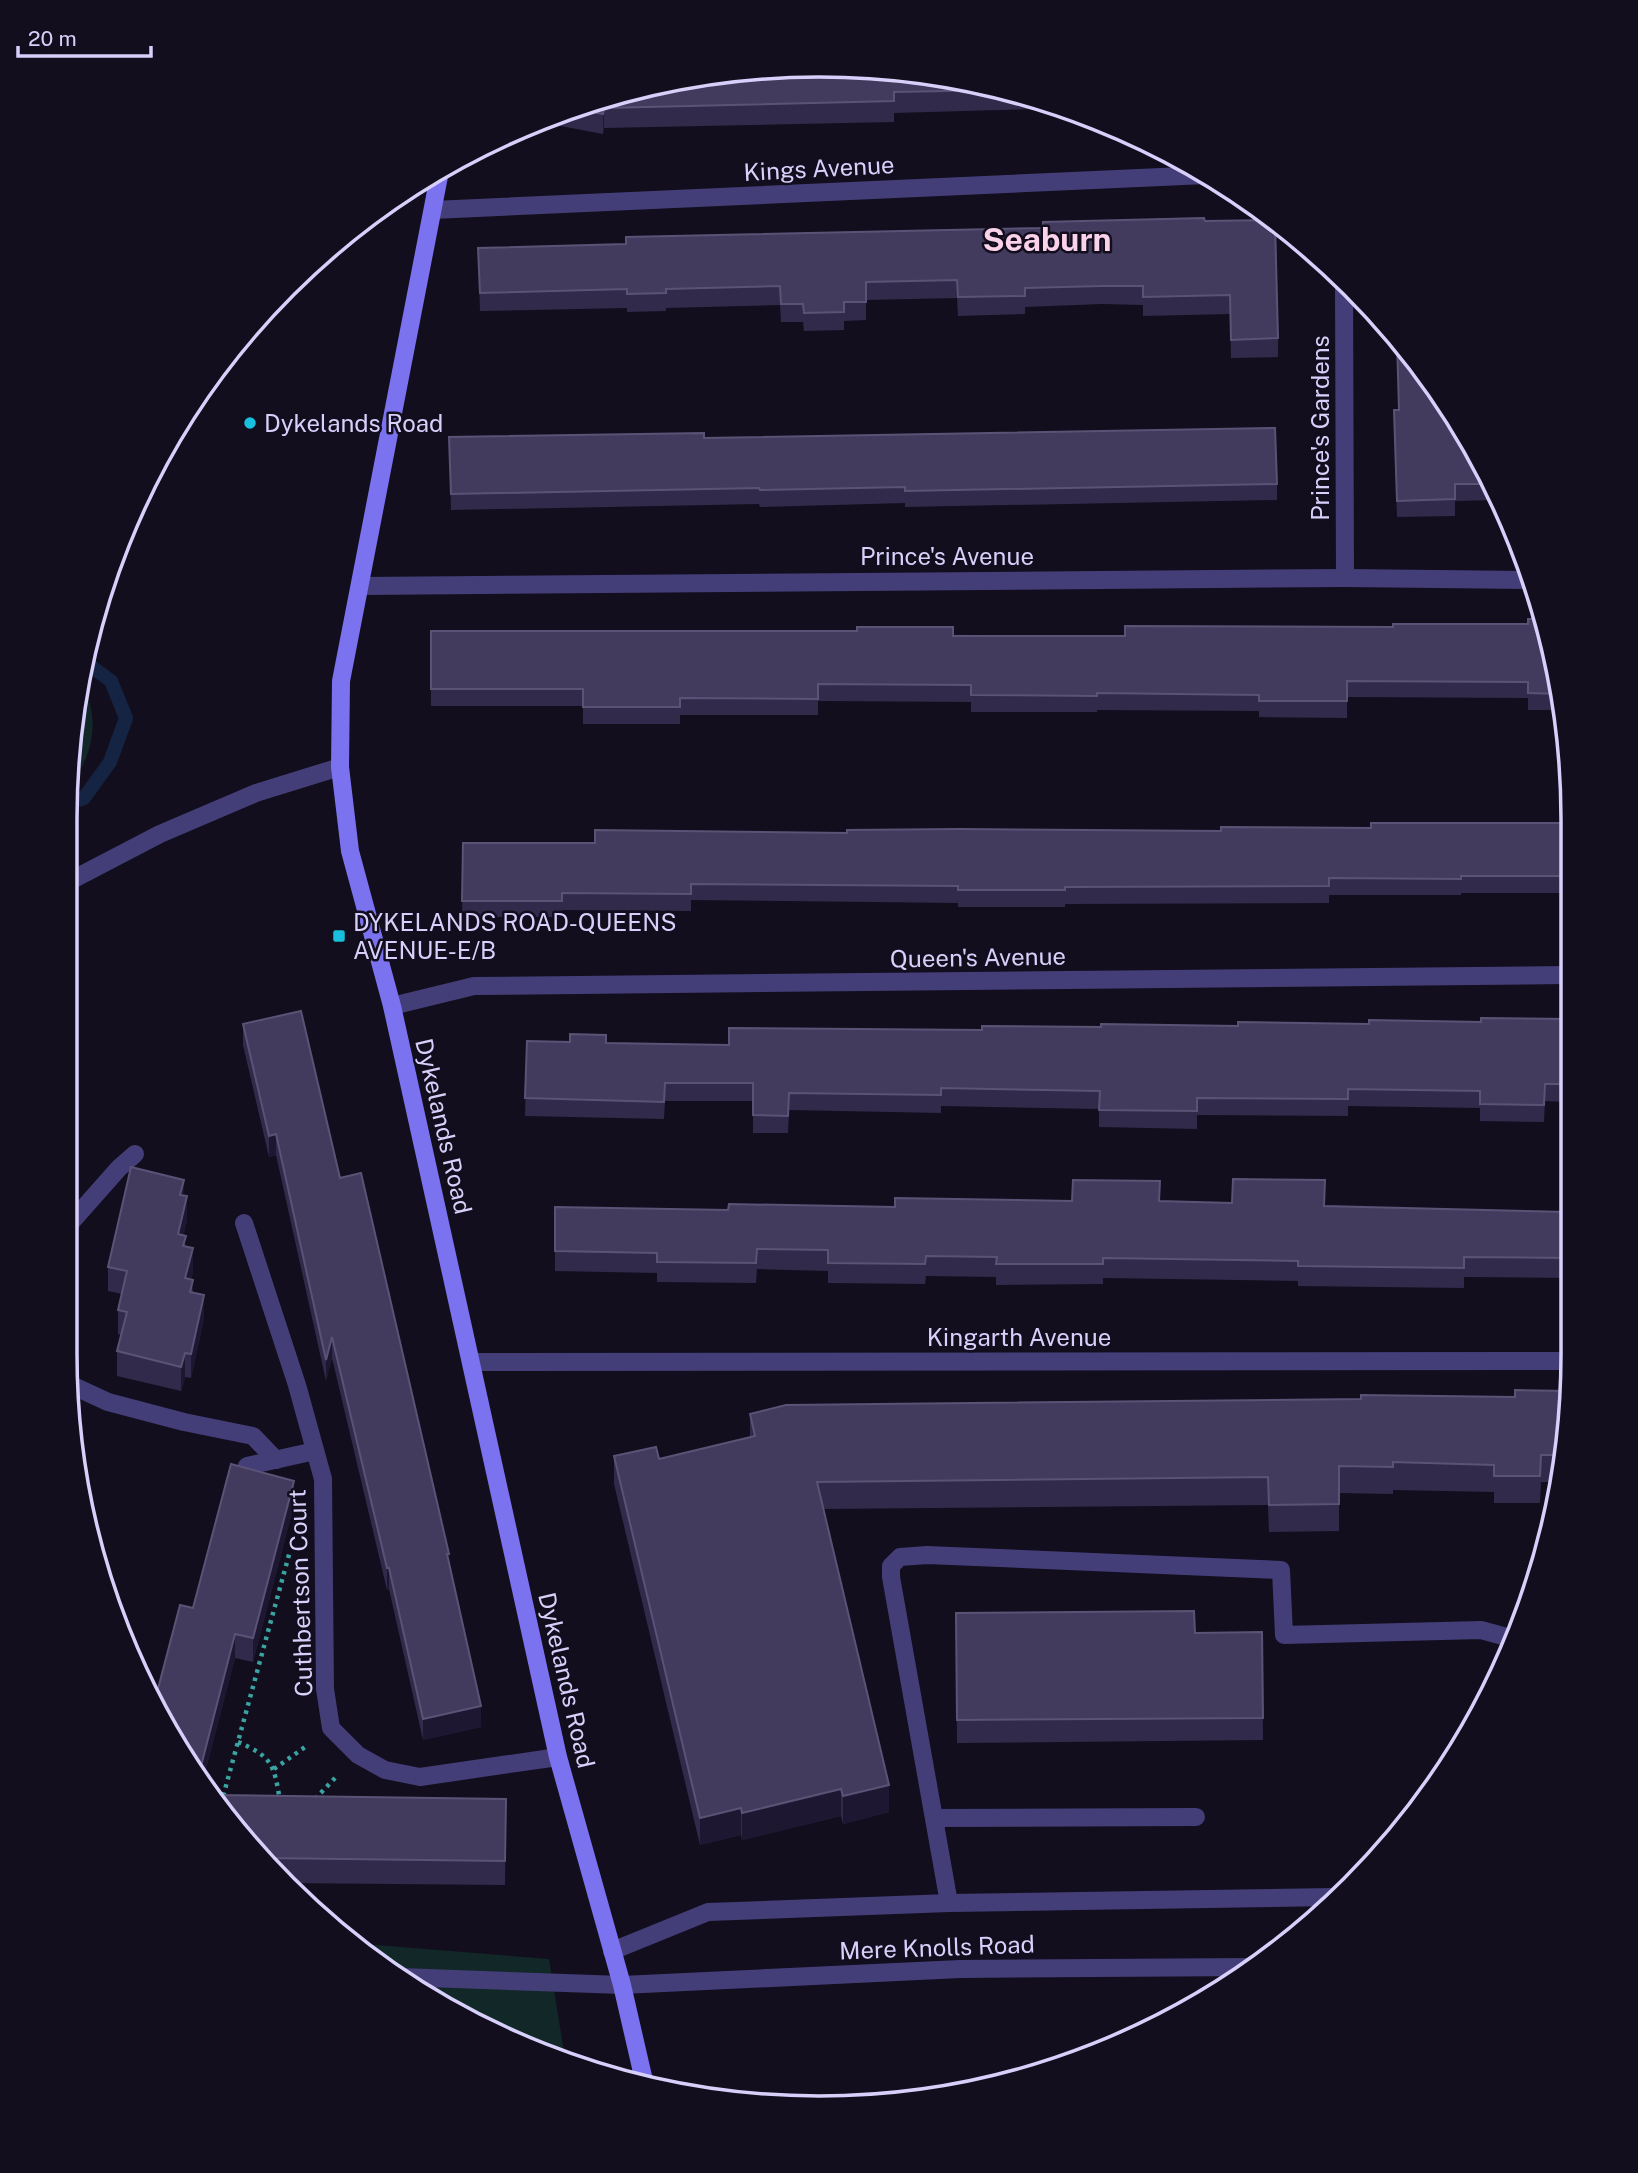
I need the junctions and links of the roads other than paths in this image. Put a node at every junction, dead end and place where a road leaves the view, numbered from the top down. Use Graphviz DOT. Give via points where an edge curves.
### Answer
graph roads {
  1 [pos="1190,176"];
  2 [pos="438,182"];
  3 [pos="433,210"];
  4 [pos="1344,294"];
  5 [pos="1345,578"];
  6 [pos="1522,580"];
  7 [pos="360,586"];
  8 [pos="340,767"];
  9 [pos="77,877"];
  10 [pos="1561,975"];
  11 [pos="392,1006"];
  12 [pos="135,1154"];
  13 [pos="77,1215"];
  14 [pos="244,1223"];
  15 [pos="1561,1361"];
  16 [pos="472,1362"];
  17 [pos="78,1388"];
  18 [pos="316,1451"];
  19 [pos="276,1460"];
  20 [pos="247,1466"];
  21 [pos="1506,1637"];
  22 [pos="558,1757"];
  23 [pos="1196,1817"];
  24 [pos="934,1818"];
  25 [pos="1324,1897"];
  26 [pos="949,1903"];
  27 [pos="612,1951"];
  28 [pos="1237,1967"];
  29 [pos="417,1978"];
  30 [pos="622,1985"];
  31 [pos="643,2075"];
  1 -- 3 [label="street, Kings Avenue"];
  2 -- 3 [label="main road, Dykelands Road"];
  3 -- 7 [label="main road, Dykelands Road"];
  4 -- 5 [label="street, Prince's Gardens"];
  5 -- 6 [label="street, Prince's Avenue"];
  5 -- 7 [label="street, Prince's Avenue"];
  7 -- 8 [label="main road, Dykelands Road" via="341,681"];
  8 -- 9 [label="street" via="232,803"];
  8 -- 11 [label="main road, Dykelands Road" via="350,851"];
  10 -- 11 [label="street, Queen's Avenue" via="474,986"];
  11 -- 16 [label="main road, Dykelands Road"];
  12 -- 13 [label="street"];
  14 -- 18 [label="street, Cuthbertson Court"];
  15 -- 16 [label="street, Kingarth Avenue"];
  16 -- 22 [label="main road, Dykelands Road"];
  17 -- 19 [label="street" via="108,1402 253,1436"];
  18 -- 19 [label="street"];
  18 -- 22 [label="street, Cuthbertson Court" via="323,1479 325,1689 331,1728 358,1755 385,1770 420,1777"];
  19 -- 20 [label="street"];
  21 -- 24 [label="street" via="1482,1630 1284,1635 1282,1570 900,1557 891,1566 891,1577"];
  22 -- 27 [label="main road, Dykelands Road"];
  23 -- 24 [label="street"];
  24 -- 26 [label="street"];
  25 -- 26 [label="street"];
  26 -- 27 [label="street" via="708,1912"];
  27 -- 30 [label="main road, Dykelands Road"];
  28 -- 30 [label="street, Mere Knolls Road" via="960,1969"];
  29 -- 30 [label="street, Mere Knolls Road"];
  30 -- 31 [label="main road, Dykelands Road"];
}
